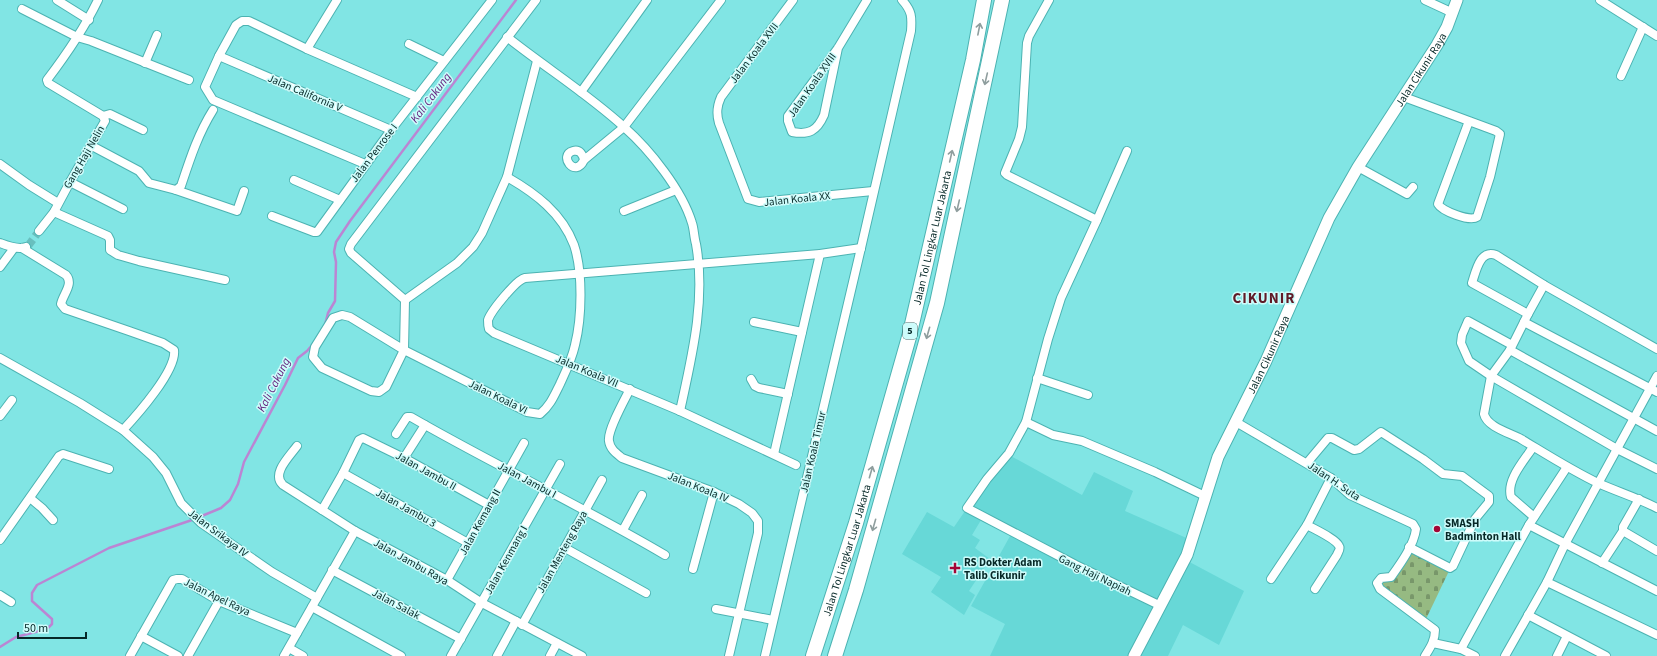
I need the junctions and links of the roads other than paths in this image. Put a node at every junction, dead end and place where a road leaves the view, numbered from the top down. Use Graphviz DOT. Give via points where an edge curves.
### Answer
graph roads {
  1 [pos="57,0"];
  2 [pos="98,0"];
  3 [pos="337,0"];
  4 [pos="492,0"];
  5 [pos="536,0"];
  6 [pos="647,0"];
  7 [pos="721,0"];
  8 [pos="793,0"];
  9 [pos="867,0"];
  10 [pos="902,0"];
  11 [pos="984,0"];
  12 [pos="1002,0"];
  13 [pos="1049,0"];
  14 [pos="1425,0"];
  15 [pos="1457,0"];
  16 [pos="1600,0"];
  17 [pos="22,10"];
  18 [pos="1453,13"];
  19 [pos="88,20"];
  20 [pos="1643,27"];
  21 [pos="157,35"];
  22 [pos="1657,36"];
  23 [pos="77,37"];
  24 [pos="508,37"];
  25 [pos="409,44"];
  26 [pos="307,48"];
  27 [pos="838,48"];
  28 [pos="219,56"];
  29 [pos="444,61"];
  30 [pos="537,61"];
  31 [pos="146,63"];
  32 [pos="1621,76"];
  33 [pos="189,80"];
  34 [pos="581,92"];
  35 [pos="417,97"];
  36 [pos="1404,97"];
  37 [pos="717,106"];
  38 [pos="213,110"];
  39 [pos="103,116"];
  40 [pos="1469,121"];
  41 [pos="624,127"];
  42 [pos="144,130"];
  43 [pos="391,130"];
  44 [pos="92,146"];
  45 [pos="1127,151"];
  46 [pos="584,160"];
  47 [pos="0,164"];
  48 [pos="365,164"];
  49 [pos="1358,167"];
  50 [pos="507,177"];
  51 [pos="294,180"];
  52 [pos="70,182"];
  53 [pos="1413,187"];
  54 [pos="176,190"];
  55 [pos="676,190"];
  56 [pos="244,191"];
  57 [pos="873,191"];
  58 [pos="340,200"];
  59 [pos="58,203"];
  60 [pos="123,209"];
  61 [pos="54,212"];
  62 [pos="624,212"];
  63 [pos="272,216"];
  64 [pos="1097,220"];
  65 [pos="39,231"];
  66 [pos="0,243"];
  67 [pos="21,247"];
  68 [pos="861,248"];
  69 [pos="820,254"];
  70 [pos="699,263"];
  71 [pos="0,267"];
  72 [pos="580,274"];
  73 [pos="225,280"];
  74 [pos="1544,285"];
  75 [pos="405,300"];
  76 [pos="1528,314"];
  77 [pos="754,322"];
  78 [pos="1524,322"];
  79 [pos="802,332"];
  80 [pos="1511,348"];
  81 [pos="1657,349"];
  82 [pos="404,350"];
  83 [pos="0,358"];
  84 [pos="570,363"];
  85 [pos="1491,376"];
  86 [pos="1657,376"];
  87 [pos="1037,378"];
  88 [pos="751,379"];
  89 [pos="630,389"];
  90 [pos="1653,390"];
  91 [pos="788,394"];
  92 [pos="1088,395"];
  93 [pos="12,400"];
  94 [pos="680,411"];
  95 [pos="0,416"];
  96 [pos="1634,417"];
  97 [pos="1026,422"];
  98 [pos="1236,422"];
  99 [pos="425,425"];
  100 [pos="123,430"];
  101 [pos="1657,431"];
  102 [pos="396,434"];
  103 [pos="524,443"];
  104 [pos="297,446"];
  105 [pos="1533,447"];
  106 [pos="1617,449"];
  107 [pos="774,454"];
  108 [pos="404,458"];
  109 [pos="1308,463"];
  110 [pos="560,464"];
  111 [pos="796,465"];
  112 [pos="1567,467"];
  113 [pos="1657,469"];
  114 [pos="110,470"];
  115 [pos="510,470"];
  116 [pos="343,473"];
  117 [pos="1331,478"];
  118 [pos="602,480"];
  119 [pos="1599,483"];
  120 [pos="545,490"];
  121 [pos="714,492"];
  122 [pos="642,495"];
  123 [pos="1205,496"];
  124 [pos="30,498"];
  125 [pos="1639,498"];
  126 [pos="489,506"];
  127 [pos="1657,508"];
  128 [pos="322,510"];
  129 [pos="585,511"];
  130 [pos="1534,517"];
  131 [pos="53,520"];
  132 [pos="1307,525"];
  133 [pos="1529,525"];
  134 [pos="623,530"];
  135 [pos="355,531"];
  136 [pos="1623,531"];
  137 [pos="0,540"];
  138 [pos="468,543"];
  139 [pos="1565,544"];
  140 [pos="1409,547"];
  141 [pos="565,548"];
  142 [pos="1657,551"];
  143 [pos="665,555"];
  144 [pos="1602,563"];
  145 [pos="693,569"];
  146 [pos="332,570"];
  147 [pos="1271,579"];
  148 [pos="447,580"];
  149 [pos="1547,582"];
  150 [pos="1315,589"];
  151 [pos="1657,592"];
  152 [pos="646,593"];
  153 [pos="0,595"];
  154 [pos="316,598"];
  155 [pos="219,601"];
  156 [pos="11,602"];
  157 [pos="482,603"];
  158 [pos="1160,606"];
  159 [pos="312,607"];
  160 [pos="716,609"];
  161 [pos="739,613"];
  162 [pos="1528,615"];
  163 [pos="774,620"];
  164 [pos="519,623"];
  165 [pos="297,633"];
  166 [pos="1657,635"];
  167 [pos="141,636"];
  168 [pos="1567,636"];
  169 [pos="461,639"];
  170 [pos="557,643"];
  171 [pos="1432,643"];
  172 [pos="289,648"];
  173 [pos="1461,649"];
  174 [pos="130,656"];
  175 [pos="178,656"];
  176 [pos="188,656"];
  177 [pos="284,656"];
  178 [pos="303,656"];
  179 [pos="401,656"];
  180 [pos="450,656"];
  181 [pos="497,656"];
  182 [pos="550,656"];
  183 [pos="582,656"];
  184 [pos="729,656"];
  185 [pos="765,656"];
  186 [pos="813,656"];
  187 [pos="835,656"];
  188 [pos="1134,656"];
  189 [pos="1425,656"];
  190 [pos="1475,656"];
  191 [pos="1505,656"];
  192 [pos="1557,656"];
  193 [pos="1606,656"];
  1 -- 19 [label="street"];
  2 -- 19 [label="street"];
  3 -- 26 [label="street"];
  4 -- 29 [label="street, Jalan Penrose I"];
  5 -- 24 [label="street"];
  6 -- 34 [label="street"];
  7 -- 41 [label="street"];
  8 -- 37 [label="street, Jalan Koala XVII"];
  9 -- 27 [label="street, Jalan Koala XVIII"];
  10 -- 57 [label="street, Jalan Koala Timur" via="908,6 912,17 910,31"];
  186 -- 11 [label="highway, Jalan Tol Lingkar Luar Jakarta / 5, one-way" via="856,523 909,337 973,60"];
  12 -- 187 [label="highway, Jalan Tol Lingkar Luar Jakarta / 5, one-way" via="936,302 856,590"];
  13 -- 64 [label="street" via="1028,40 1022,127 1005,172 1054,200"];
  14 -- 18 [label="street"];
  15 -- 18 [label="street, Jalan Cikunir Raya"];
  16 -- 20 [label="street"];
  17 -- 23 [label="street"];
  18 -- 36 [label="street, Jalan Cikunir Raya" via="1437,45"];
  19 -- 23 [label="street"];
  20 -- 22 [label="street"];
  20 -- 32 [label="street"];
  21 -- 31 [label="street"];
  23 -- 31 [label="street"];
  23 -- 39 [label="street, Gang Haji Nelin" via="47,80"];
  24 -- 30 [label="street"];
  24 -- 75 [label="street" via="349,249"];
  25 -- 29 [label="street"];
  26 -- 28 [label="street" via="249,21 242,21 236,25"];
  26 -- 35 [label="street"];
  27 -- 27 [label="street, Jalan Koala XVIII" via="788,116 792,132 811,132 819,125 824,115"];
  28 -- 43 [label="street, Jalan California V"];
  28 -- 48 [label="street" via="205,87 213,100"];
  29 -- 35 [label="street, Jalan Penrose I"];
  30 -- 34 [label="street"];
  30 -- 50 [label="street"];
  31 -- 33 [label="street"];
  34 -- 41 [label="street"];
  35 -- 43 [label="street, Jalan Penrose I"];
  36 -- 40 [label="street"];
  36 -- 49 [label="street, Jalan Cikunir Raya"];
  37 -- 57 [label="street, Jalan Koala XX" via="719,123 748,199 759,202"];
  38 -- 54 [label="street" via="204,124 180,186"];
  39 -- 42 [label="street" via="110,114"];
  39 -- 44 [label="street, Gang Haji Nelin" via="105,121"];
  40 -- 40 [label="street" via="1496,131 1501,136 1481,206 1477,217 1471,219 1442,209 1438,204"];
  41 -- 46 [label="street"];
  41 -- 55 [label="street" via="650,154"];
  43 -- 48 [label="street, Jalan Penrose I"];
  44 -- 52 [label="street, Gang Haji Nelin"];
  44 -- 54 [label="street" via="138,171 149,183"];
  45 -- 64 [label="street"];
  47 -- 59 [label="street"];
  48 -- 58 [label="street, Jalan Penrose I"];
  49 -- 53 [label="street" via="1407,194"];
  49 -- 98 [label="street, Jalan Cikunir Raya" via="1329,218"];
  50 -- 72 [label="street" via="548,205 558,218 574,244"];
  50 -- 75 [label="street" via="473,247 456,263"];
  51 -- 58 [label="street"];
  52 -- 59 [label="street, Gang Haji Nelin"];
  52 -- 60 [label="street"];
  54 -- 56 [label="street" via="237,211"];
  55 -- 62 [label="street"];
  55 -- 70 [label="street" via="692,222"];
  57 -- 68 [label="street, Jalan Koala Timur"];
  58 -- 63 [label="street, Jalan Penrose I" via="317,232"];
  59 -- 61 [label="street, Gang Haji Nelin"];
  61 -- 65 [label="street, Gang Haji Nelin"];
  61 -- 73 [label="street" via="108,236 110,250 118,255 139,262"];
  64 -- 87 [label="street" via="1062,298"];
  66 -- 67 [label="street"];
  67 -- 71 [label="street"];
  67 -- 100 [label="street" via="70,279 61,304 65,309 163,343 174,350 172,363 160,384"];
  68 -- 69 [label="street"];
  68 -- 163 [label="street, Jalan Koala Timur"];
  69 -- 70 [label="street"];
  69 -- 79 [label="street"];
  70 -- 72 [label="street"];
  70 -- 94 [label="street" via="696,340"];
  72 -- 84 [label="street" via="578,325"];
  72 -- 84 [label="street, Jalan Koala VII" via="520,279 491,313 488,321 489,329 494,333"];
  74 -- 76 [label="street"];
  74 -- 76 [label="street" via="1496,255 1486,254 1482,259 1472,283"];
  74 -- 81 [label="street"];
  75 -- 82 [label="street"];
  76 -- 78 [label="street"];
  77 -- 79 [label="street"];
  78 -- 80 [label="street"];
  78 -- 90 [label="street"];
  79 -- 91 [label="street"];
  80 -- 85 [label="street"];
  80 -- 85 [label="street" via="1468,321 1461,343 1467,359"];
  80 -- 96 [label="street"];
  82 -- 82 [label="street" via="350,317 342,315 333,318 315,347 313,357 322,368 371,392 379,392 386,386"];
  82 -- 84 [label="street, Jalan Koala VI" via="527,412 540,414 550,404"];
  83 -- 100 [label="street, Jalan Srikaya IV"];
  84 -- 89 [label="street, Jalan Koala VII"];
  85 -- 105 [label="street" via="1485,418 1491,425"];
  85 -- 106 [label="street"];
  86 -- 90 [label="street"];
  87 -- 92 [label="street"];
  87 -- 97 [label="street"];
  88 -- 91 [label="street" via="759,388"];
  89 -- 94 [label="street, Jalan Koala VII"];
  89 -- 121 [label="street, Jalan Koala IV" via="610,431 608,441 613,451 622,458"];
  90 -- 96 [label="street"];
  91 -- 107 [label="street"];
  93 -- 95 [label="street"];
  94 -- 107 [label="street, Jalan Koala VII"];
  96 -- 101 [label="street"];
  96 -- 106 [label="street"];
  97 -- 123 [label="street" via="1053,435 1082,441"];
  97 -- 158 [label="street, Gang Haji Napiah" via="1009,454 987,479 967,508"];
  98 -- 109 [label="street, Jalan H. Suta"];
  98 -- 123 [label="street, Jalan Cikunir Raya" via="1218,458"];
  99 -- 102 [label="street, Jalan Jambu I" via="407,417"];
  99 -- 108 [label="street"];
  99 -- 115 [label="street, Jalan Jambu I"];
  100 -- 154 [label="street, Jalan Srikaya IV" via="153,457 166,473 172,488 187,511 200,523"];
  103 -- 115 [label="street, Jalan Kemang II"];
  104 -- 128 [label="street, Jalan Jambu Raya" via="278,475 279,482"];
  105 -- 112 [label="street"];
  105 -- 130 [label="street" via="1509,487 1511,497"];
  106 -- 113 [label="street"];
  106 -- 119 [label="street"];
  107 -- 111 [label="street, Jalan Koala VII"];
  108 -- 116 [label="street, Jalan Jambu II" via="363,438 359,440"];
  108 -- 126 [label="street, Jalan Jambu II"];
  109 -- 117 [label="street, Jalan H. Suta"];
  109 -- 140 [label="street" via="1328,438 1354,450 1381,432 1444,474 1462,476 1489,496 1489,502 1475,519 1464,545 1450,568"];
  110 -- 120 [label="street, Jalan Kenmang I"];
  112 -- 119 [label="street"];
  112 -- 130 [label="street"];
  114 -- 124 [label="street" via="63,454 56,459"];
  115 -- 120 [label="street, Jalan Jambu I"];
  115 -- 126 [label="street, Jalan Kemang II"];
  116 -- 128 [label="street"];
  116 -- 138 [label="street, Jalan Jambu 3"];
  117 -- 132 [label="street"];
  117 -- 140 [label="street, Jalan H. Suta" via="1350,495 1413,524 1416,528"];
  118 -- 129 [label="street, Jalan Menteng Raya"];
  119 -- 125 [label="street"];
  119 -- 139 [label="street"];
  120 -- 129 [label="street, Jalan Jambu I"];
  120 -- 157 [label="street, Jalan Kenmang I"];
  121 -- 145 [label="street"];
  121 -- 161 [label="street, Jalan Koala IV" via="752,512 758,521 758,533"];
  122 -- 134 [label="street"];
  123 -- 158 [label="street, Jalan Cikunir Raya" via="1187,554"];
  124 -- 131 [label="street"];
  124 -- 137 [label="street"];
  125 -- 127 [label="street"];
  125 -- 136 [label="street"];
  126 -- 138 [label="street, Jalan Kemang II"];
  128 -- 135 [label="street, Jalan Jambu Raya"];
  129 -- 134 [label="street, Jalan Jambu I"];
  129 -- 141 [label="street, Jalan Menteng Raya"];
  130 -- 133 [label="street"];
  132 -- 147 [label="street"];
  132 -- 150 [label="street" via="1335,541 1340,549"];
  133 -- 139 [label="street"];
  133 -- 173 [label="street"];
  134 -- 143 [label="street, Jalan Jambu I"];
  135 -- 146 [label="street"];
  135 -- 148 [label="street, Jalan Jambu Raya"];
  136 -- 142 [label="street"];
  136 -- 144 [label="street"];
  138 -- 148 [label="street, Jalan Kemang II"];
  139 -- 144 [label="street"];
  139 -- 149 [label="street"];
  140 -- 171 [label="street" via="1391,577 1381,578 1377,583 1435,630"];
  141 -- 152 [label="street"];
  141 -- 164 [label="street, Jalan Menteng Raya"];
  144 -- 151 [label="street"];
  146 -- 154 [label="street"];
  146 -- 169 [label="street, Jalan Salak"];
  148 -- 157 [label="street, Jalan Jambu Raya"];
  149 -- 162 [label="street"];
  149 -- 166 [label="street"];
  153 -- 156 [label="street"];
  154 -- 159 [label="street"];
  155 -- 165 [label="street, Jalan Apel Raya"];
  155 -- 167 [label="street, Jalan Apel Raya" via="177,578 173,580"];
  155 -- 176 [label="street"];
  157 -- 164 [label="street, Jalan Jambu Raya"];
  157 -- 169 [label="street, Jalan Kenmang I"];
  158 -- 188 [label="street, Jalan Cikunir Raya"];
  159 -- 165 [label="street"];
  159 -- 179 [label="street"];
  160 -- 161 [label="street"];
  161 -- 163 [label="street"];
  161 -- 184 [label="street, Jalan Koala IV"];
  162 -- 168 [label="street"];
  162 -- 191 [label="street"];
  163 -- 185 [label="street, Jalan Koala Timur"];
  164 -- 170 [label="street, Jalan Jambu Raya"];
  164 -- 181 [label="street, Jalan Menteng Raya"];
  165 -- 172 [label="street"];
  167 -- 174 [label="street, Jalan Apel Raya"];
  167 -- 175 [label="street"];
  168 -- 192 [label="street"];
  168 -- 193 [label="street"];
  169 -- 180 [label="street, Jalan Kenmang I"];
  170 -- 182 [label="street"];
  170 -- 183 [label="street, Jalan Jambu Raya"];
  171 -- 173 [label="street"];
  171 -- 189 [label="street"];
  172 -- 177 [label="street"];
  172 -- 178 [label="street"];
  173 -- 190 [label="street"];
}
